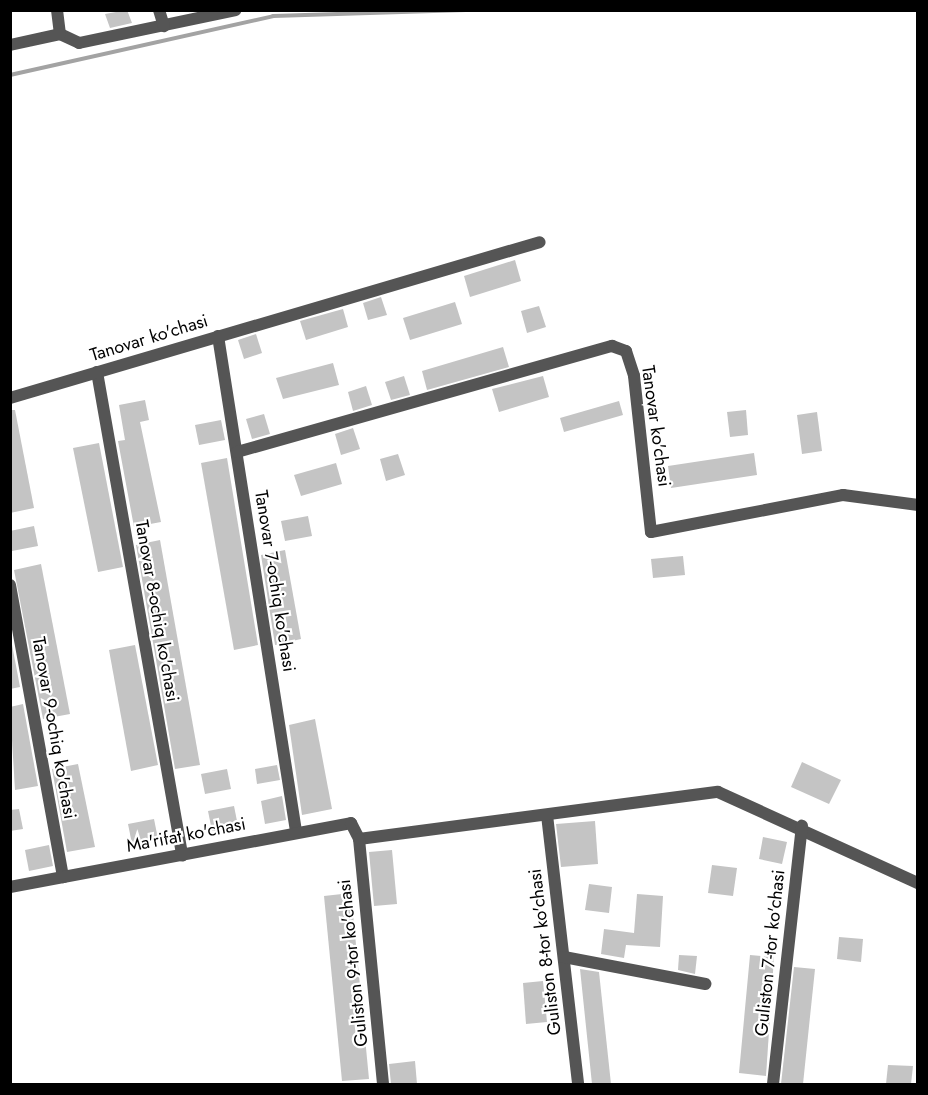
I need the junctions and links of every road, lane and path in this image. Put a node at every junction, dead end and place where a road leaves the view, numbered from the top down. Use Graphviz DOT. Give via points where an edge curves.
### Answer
graph roads {
  1 [pos="57,10"];
  2 [pos="159,10"];
  3 [pos="236,10"];
  4 [pos="164,27"];
  5 [pos="60,34"];
  6 [pos="10,45"];
  7 [pos="540,242"];
  8 [pos="218,336"];
  9 [pos="97,372"];
  10 [pos="10,399"];
  11 [pos="237,452"];
  12 [pos="918,505"];
  13 [pos="10,585"];
  14 [pos="547,815"];
  15 [pos="802,826"];
  16 [pos="296,831"];
  17 [pos="359,838"];
  18 [pos="182,855"];
  19 [pos="63,877"];
  20 [pos="918,883"];
  21 [pos="10,887"];
  22 [pos="564,957"];
  23 [pos="705,984"];
  24 [pos="383,1084"];
  25 [pos="578,1084"];
  26 [pos="773,1084"];
  1 -- 5 [label="street"];
  2 -- 4 [label="street"];
  3 -- 4 [label="street"];
  4 -- 5 [label="street" via="79,44"];
  5 -- 6 [label="street"];
  7 -- 8 [label="street, Tanovar ko'chasi"];
  8 -- 9 [label="street, Tanovar ko'chasi"];
  8 -- 11 [label="street, Tanovar 7-ochiq ko'chasi"];
  9 -- 10 [label="street, Tanovar ko'chasi"];
  9 -- 18 [label="street, Tanovar 8-ochiq ko'chasi"];
  11 -- 12 [label="street, Tanovar ko'chasi" via="612,346 626,351 634,376 651,532 843,495"];
  11 -- 16 [label="street, Tanovar 7-ochiq ko'chasi"];
  13 -- 19 [label="street, Tanovar 9-ochiq ko'chasi"];
  14 -- 15 [label="street" via="718,792"];
  14 -- 17 [label="street"];
  14 -- 22 [label="street, Guliston 8-tor ko'chasi"];
  15 -- 20 [label="street"];
  15 -- 26 [label="street, Guliston 7-tor ko'chasi"];
  16 -- 17 [label="street, Ma'rifat ko'chasi" via="351,823"];
  16 -- 18 [label="street, Ma'rifat ko'chasi"];
  17 -- 24 [label="street, Guliston 9-tor ko'chasi"];
  18 -- 19 [label="street, Ma'rifat ko'chasi"];
  19 -- 21 [label="street, Ma'rifat ko'chasi"];
  22 -- 23 [label="street"];
  22 -- 25 [label="street, Guliston 8-tor ko'chasi"];
}
